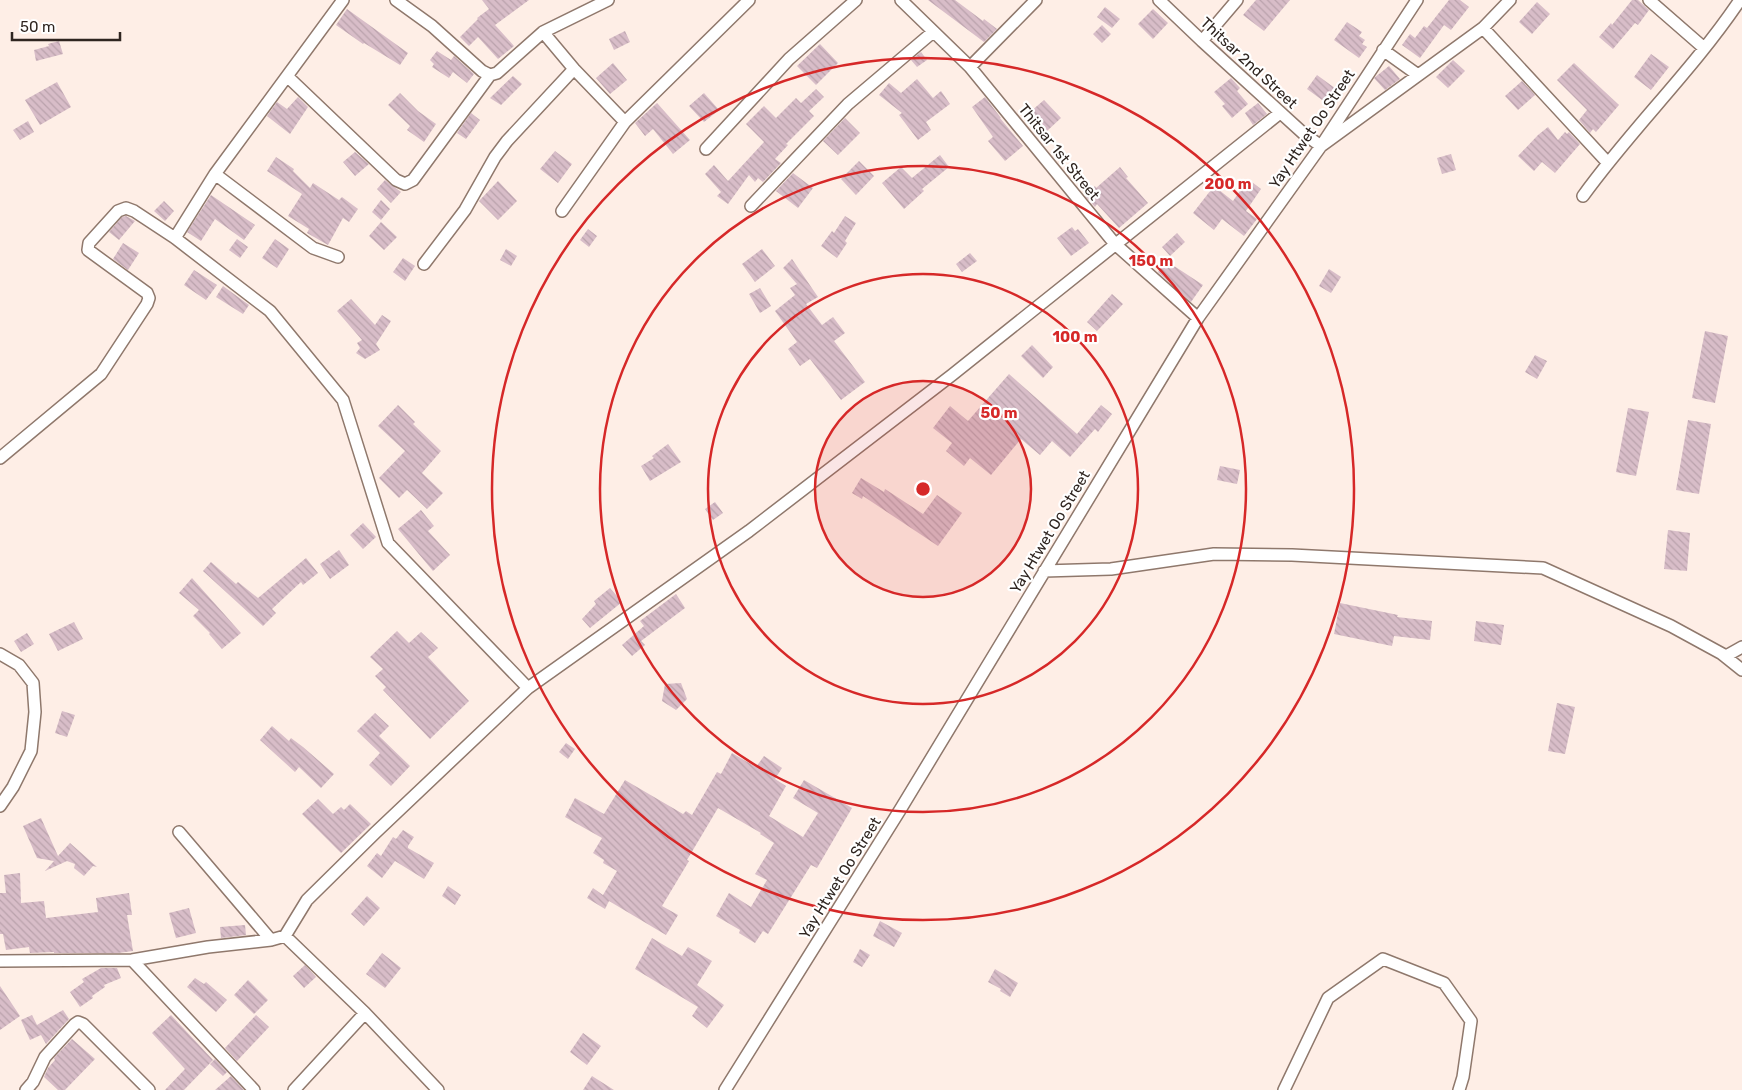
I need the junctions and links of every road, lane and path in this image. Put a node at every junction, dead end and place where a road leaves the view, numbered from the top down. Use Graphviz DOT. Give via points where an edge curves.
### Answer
graph roads {
  1 [pos="343,0"];
  2 [pos="396,0"];
  3 [pos="608,0"];
  4 [pos="749,0"];
  5 [pos="856,0"];
  6 [pos="901,0"];
  7 [pos="1034,0"];
  8 [pos="1159,0"];
  9 [pos="1237,0"];
  10 [pos="1416,0"];
  11 [pos="1510,0"];
  12 [pos="1649,0"];
  13 [pos="1740,0"];
  14 [pos="1483,28"];
  15 [pos="543,32"];
  16 [pos="933,32"];
  17 [pos="1202,41"];
  18 [pos="1704,48"];
  19 [pos="1383,50"];
  20 [pos="970,67"];
  21 [pos="574,69"];
  22 [pos="490,75"];
  23 [pos="1418,75"];
  24 [pos="288,77"];
  25 [pos="1280,113"];
  26 [pos="625,122"];
  27 [pos="1321,146"];
  28 [pos="706,149"];
  29 [pos="1607,162"];
  30 [pos="215,174"];
  31 [pos="1583,196"];
  32 [pos="751,206"];
  33 [pos="562,211"];
  34 [pos="175,238"];
  35 [pos="1115,244"];
  36 [pos="338,257"];
  37 [pos="424,264"];
  38 [pos="1198,318"];
  39 [pos="0,458"];
  40 [pos="1044,571"];
  41 [pos="1742,647"];
  42 [pos="0,654"];
  43 [pos="1722,654"];
  44 [pos="1742,670"];
  45 [pos="528,688"];
  46 [pos="0,806"];
  47 [pos="179,832"];
  48 [pos="285,936"];
  49 [pos="271,940"];
  50 [pos="132,960"];
  51 [pos="0,961"];
  52 [pos="365,1012"];
  53 [pos="26,1090"];
  54 [pos="149,1090"];
  55 [pos="254,1090"];
  56 [pos="294,1090"];
  57 [pos="438,1090"];
  58 [pos="725,1090"];
  59 [pos="1284,1090"];
  60 [pos="1459,1090"];
  1 -- 24 [label="street"];
  2 -- 22 [label="street"];
  3 -- 15 [label="street"];
  4 -- 26 [label="street"];
  5 -- 28 [label="street" via="789,59"];
  6 -- 16 [label="street, Thitsar 1st Street"];
  7 -- 20 [label="street"];
  8 -- 17 [label="street, Thitsar 2nd Street"];
  9 -- 17 [label="street"];
  10 -- 19 [label="street, Yay Htwet Oo Street"];
  11 -- 14 [label="street"];
  12 -- 18 [label="street"];
  13 -- 18 [label="street"];
  14 -- 23 [label="street"];
  14 -- 29 [label="street"];
  15 -- 21 [label="street"];
  15 -- 22 [label="street" via="497,73"];
  16 -- 20 [label="street, Thitsar 1st Street"];
  16 -- 32 [label="street" via="848,104"];
  17 -- 25 [label="street, Thitsar 2nd Street"];
  18 -- 29 [label="street"];
  19 -- 23 [label="street"];
  19 -- 27 [label="street, Yay Htwet Oo Street"];
  20 -- 35 [label="street, Thitsar 1st Street"];
  21 -- 26 [label="street"];
  21 -- 37 [label="street" via="507,142 465,210"];
  22 -- 24 [label="street" via="413,180 405,184 396,180"];
  23 -- 27 [label="street"];
  24 -- 30 [label="street"];
  25 -- 27 [label="street, Thitsar 2nd Street"];
  25 -- 35 [label="street"];
  26 -- 33 [label="street"];
  27 -- 38 [label="street, Yay Htwet Oo Street"];
  29 -- 31 [label="street"];
  30 -- 34 [label="street"];
  30 -- 36 [label="street" via="313,248"];
  34 -- 39 [label="street" via="126,208 118,211 90,243 88,250 96,258 147,293 147,304 100,374"];
  34 -- 45 [label="street" via="270,311 343,400 388,543"];
  35 -- 38 [label="street, Thitsar 1st Street"];
  35 -- 45 [label="street" via="952,375 749,531"];
  38 -- 40 [label="street, Yay Htwet Oo Street"];
  40 -- 43 [label="street" via="1112,569 1214,554 1543,568 1672,626"];
  40 -- 58 [label="street, Yay Htwet Oo Street"];
  41 -- 43 [label="street" via="1726,656"];
  42 -- 46 [label="street" via="19,665 33,683 35,712 31,751"];
  43 -- 44 [label="street"];
  45 -- 48 [label="street" via="307,900"];
  47 -- 49 [label="street"];
  48 -- 49 [label="street"];
  48 -- 52 [label="street"];
  49 -- 50 [label="street"];
  50 -- 51 [label="street"];
  50 -- 55 [label="street"];
  52 -- 56 [label="street"];
  52 -- 57 [label="street"];
  53 -- 54 [label="street" via="45,1056 78,1022"];
  59 -- 60 [label="street" via="1328,998 1383,959 1444,983 1471,1021"];
}
